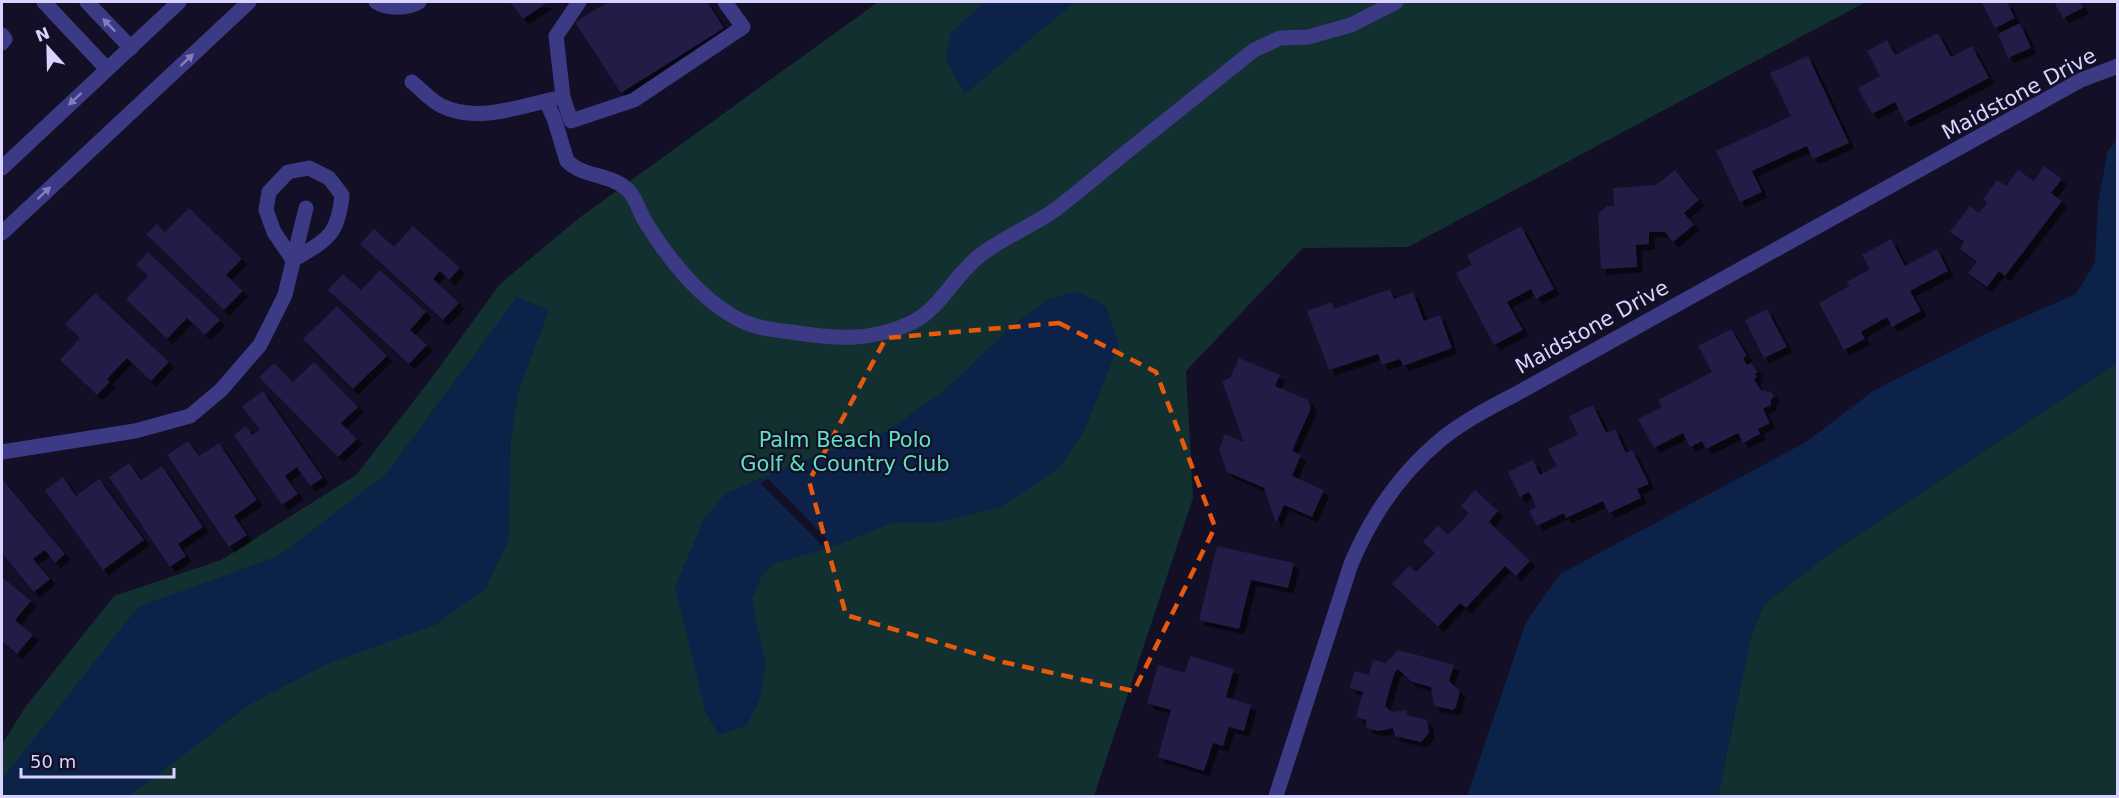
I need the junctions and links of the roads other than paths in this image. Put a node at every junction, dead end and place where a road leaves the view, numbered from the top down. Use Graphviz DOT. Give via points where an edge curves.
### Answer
graph roads {
  1 [pos="44,2"];
  2 [pos="87,2"];
  3 [pos="179,2"];
  4 [pos="249,2"];
  5 [pos="376,2"];
  6 [pos="419,2"];
  7 [pos="579,2"];
  8 [pos="725,2"];
  9 [pos="1396,2"];
  10 [pos="2,35"];
  11 [pos="2,43"];
  12 [pos="131,48"];
  13 [pos="2118,66"];
  14 [pos="107,69"];
  15 [pos="412,82"];
  16 [pos="563,98"];
  17 [pos="546,101"];
  18 [pos="2,168"];
  19 [pos="306,208"];
  20 [pos="2,233"];
  21 [pos="293,260"];
  22 [pos="2,452"];
  23 [pos="1276,796"];
  1 -- 14 [label="street"];
  12 -- 2 [label="street, one-way"];
  3 -- 12 [label="street"];
  20 -- 4 [label="street, one-way"];
  5 -- 6 [label="street" via="384,7"];
  7 -- 16 [label="street" via="556,36"];
  8 -- 16 [label="street" via="743,27 634,100 571,121"];
  9 -- 17 [label="street" via="1340,29 1308,37 1280,38 1254,50 1052,211 981,255 919,318 873,336 853,339 764,328 744,322 720,307 682,271 644,220 629,190 567,162"];
  10 -- 11 [label="street"];
  12 -- 14 [label="street"];
  13 -- 23 [label="street, Maidstone Drive" via="2018,115 1526,388 1444,438 1392,491 1362,538"];
  14 -- 18 [label="street, one-way"];
  15 -- 17 [label="street" via="440,105 458,112 489,113"];
  16 -- 17 [label="street"];
  19 -- 21 [label="street"];
  21 -- 21 [label="street" via="327,240 340,217 342,195 329,178 309,168 288,172 268,192 266,210 274,232"];
  21 -- 22 [label="street" via="285,295 260,345 221,390 190,416 135,431"];
}
